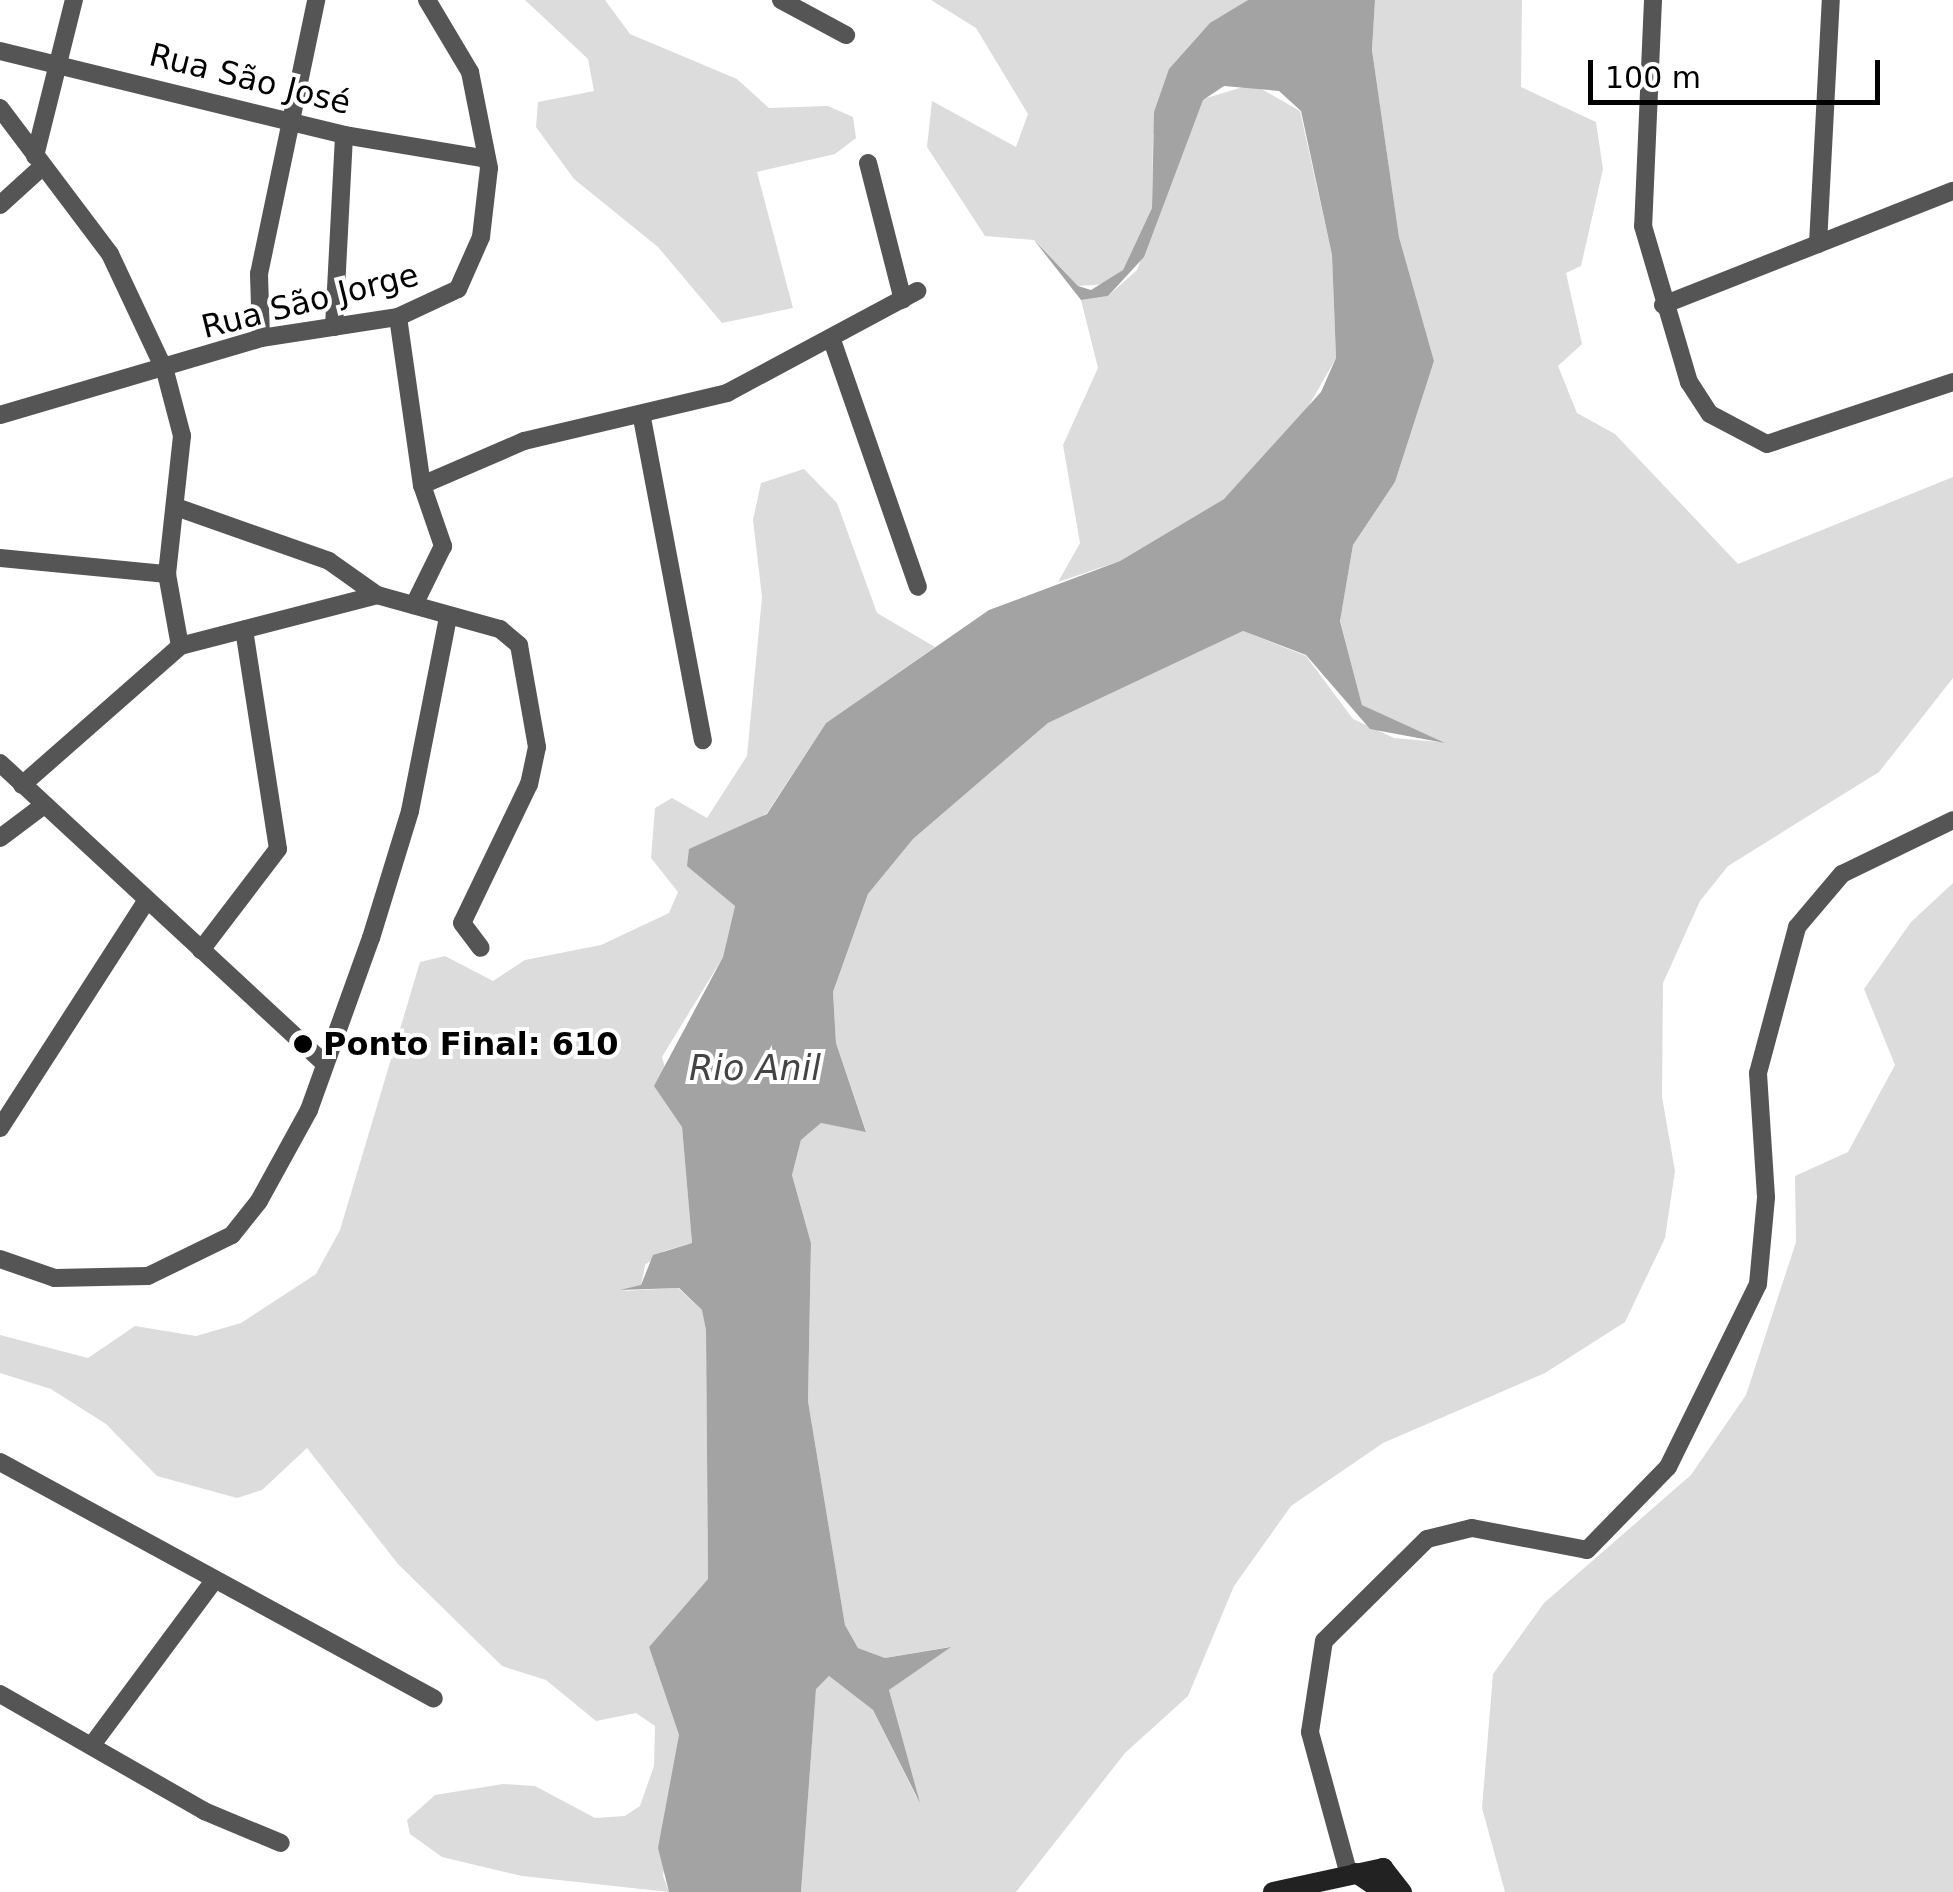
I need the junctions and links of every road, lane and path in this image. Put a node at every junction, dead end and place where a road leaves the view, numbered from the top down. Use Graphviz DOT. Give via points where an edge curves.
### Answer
graph roads {
  1 [pos="74,0"];
  2 [pos="316,0"];
  3 [pos="427,0"];
  4 [pos="781,0"];
  5 [pos="1652,0"];
  6 [pos="1830,0"];
  7 [pos="846,35"];
  8 [pos="0,51"];
  9 [pos="58,63"];
  10 [pos="0,108"];
  11 [pos="290,121"];
  12 [pos="344,135"];
  13 [pos="487,159"];
  14 [pos="39,162"];
  15 [pos="868,163"];
  16 [pos="1953,191"];
  17 [pos="0,206"];
  18 [pos="1818,244"];
  19 [pos="1663,305"];
  20 [pos="398,317"];
  21 [pos="334,327"];
  22 [pos="262,338"];
  23 [pos="833,344"];
  24 [pos="165,371"];
  25 [pos="1953,382"];
  26 [pos="0,415"];
  27 [pos="642,418"];
  28 [pos="422,485"];
  29 [pos="176,507"];
  30 [pos="0,558"];
  31 [pos="167,574"];
  32 [pos="918,587"];
  33 [pos="377,595"];
  34 [pos="414,605"];
  35 [pos="448,618"];
  36 [pos="244,630"];
  37 [pos="180,646"];
  38 [pos="704,740"];
  39 [pos="0,764"];
  40 [pos="22,785"];
  41 [pos="44,806"];
  42 [pos="1953,820"];
  43 [pos="0,838"];
  44 [pos="147,900"];
  45 [pos="481,948"];
  46 [pos="201,950"];
  47 [pos="325,1064"];
  48 [pos="0,1128"];
  49 [pos="0,1259"];
  50 [pos="0,1462"];
  51 [pos="214,1581"];
  52 [pos="0,1694"];
  53 [pos="434,1699"];
  54 [pos="92,1745"];
  55 [pos="280,1844"];
  56 [pos="1352,1874"];
  57 [pos="1273,1892"];
  58 [pos="1384,1892"];
  59 [pos="1402,1892"];
  1 -- 9 [label="street"];
  2 -- 11 [label="street"];
  3 -- 13 [label="street, Rua São Jorge" via="470,72"];
  4 -- 7 [label="street"];
  5 -- 19 [label="street" via="1642,226"];
  6 -- 18 [label="street"];
  8 -- 9 [label="street, Rua São José"];
  9 -- 11 [label="street, Rua São José"];
  9 -- 14 [label="street"];
  10 -- 14 [label="street"];
  11 -- 12 [label="street, Rua São José"];
  11 -- 22 [label="street" via="259,274"];
  12 -- 13 [label="street, Rua São José"];
  12 -- 21 [label="street"];
  13 -- 20 [label="street, Rua São Jorge" via="474,262 458,289"];
  14 -- 17 [label="street"];
  14 -- 24 [label="street" via="139,302"];
  15 -- 23 [label="street" via="910,296"];
  16 -- 18 [label="street"];
  18 -- 19 [label="street"];
  19 -- 25 [label="street" via="1689,382 1710,414 1750,442 1786,440"];
  20 -- 21 [label="street, Rua São Jorge"];
  20 -- 28 [label="street"];
  21 -- 22 [label="street, Rua São Jorge"];
  22 -- 24 [label="street, Rua São Jorge"];
  23 -- 27 [label="street" via="727,393"];
  23 -- 32 [label="street"];
  24 -- 26 [label="street, Rua São Jorge"];
  24 -- 29 [label="street" via="182,436"];
  27 -- 28 [label="street" via="524,441"];
  27 -- 38 [label="street"];
  28 -- 34 [label="street" via="443,554"];
  29 -- 31 [label="street"];
  29 -- 33 [label="street" via="329,561"];
  30 -- 31 [label="street"];
  31 -- 37 [label="street"];
  33 -- 34 [label="street"];
  33 -- 36 [label="street"];
  34 -- 35 [label="street"];
  35 -- 45 [label="street" via="500,629 529,666 537,747 529,784 462,923"];
  35 -- 47 [label="street" via="410,810"];
  36 -- 37 [label="street"];
  36 -- 46 [label="street" via="278,849"];
  37 -- 40 [label="street"];
  39 -- 40 [label="street"];
  40 -- 41 [label="street"];
  41 -- 43 [label="street"];
  41 -- 44 [label="street"];
  42 -- 56 [label="street" via="1842,874 1798,926 1758,1073 1766,1198 1758,1284 1668,1468 1587,1550 1472,1528 1427,1539 1324,1641 1310,1732"];
  44 -- 46 [label="street"];
  44 -- 48 [label="street"];
  46 -- 47 [label="street"];
  47 -- 49 [label="street" via="259,1201 232,1235 196,1257 104,1282"];
  50 -- 51 [label="street"];
  51 -- 53 [label="street"];
  51 -- 54 [label="street"];
  52 -- 54 [label="street"];
  54 -- 55 [label="street"];
  56 -- 57 [label="street"];
  56 -- 58 [label="street"];
  56 -- 59 [label="street" via="1392,1870"];
}
